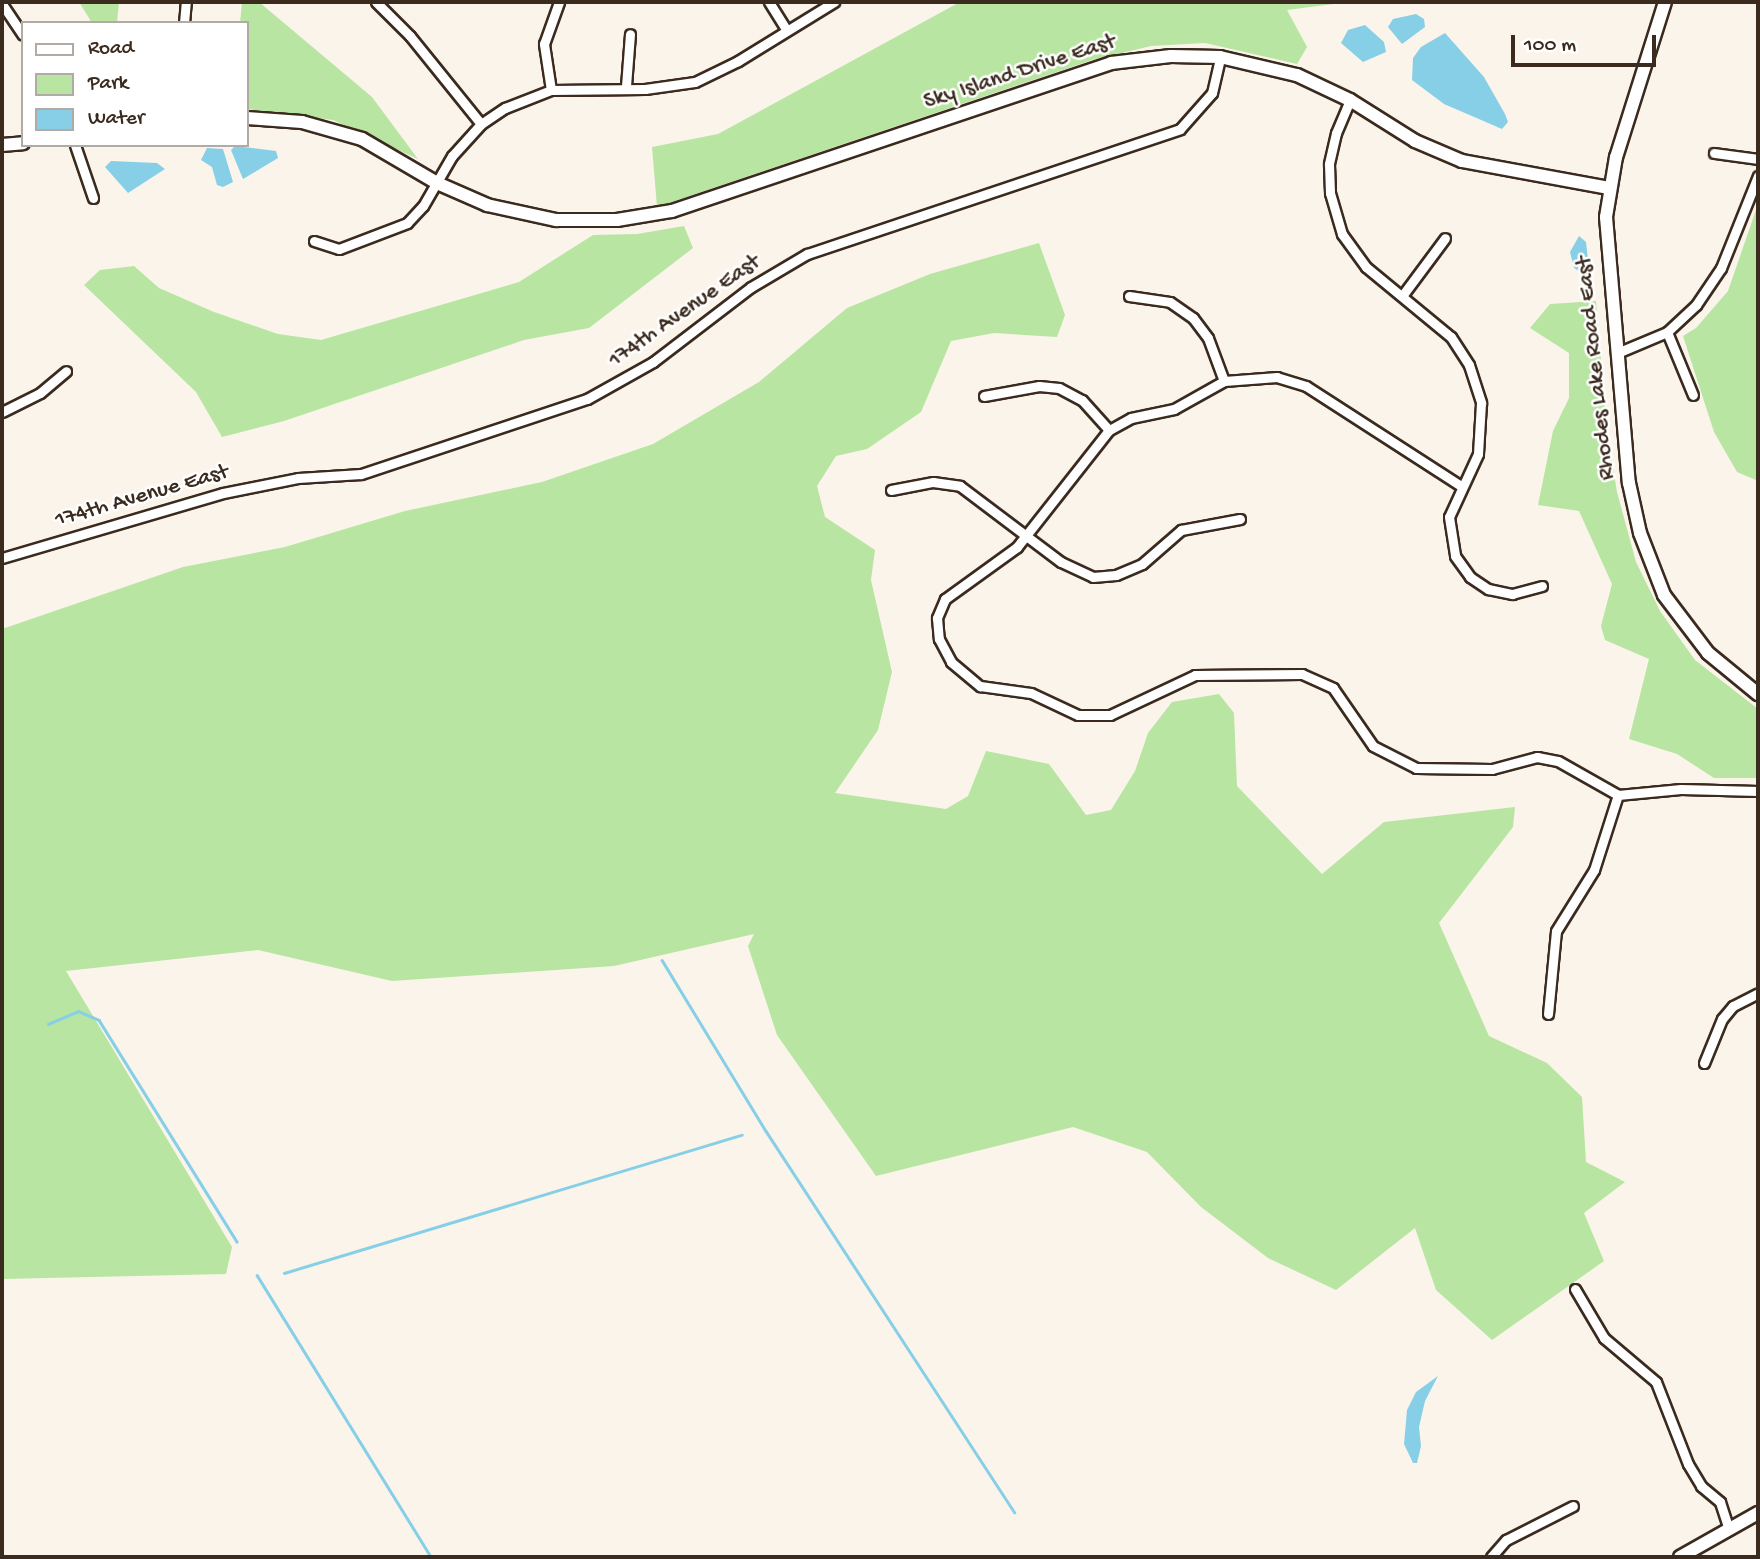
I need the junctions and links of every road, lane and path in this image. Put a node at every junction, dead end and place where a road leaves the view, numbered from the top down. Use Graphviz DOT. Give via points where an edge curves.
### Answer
graph roads {
  1 [pos="186,2"];
  2 [pos="376,2"];
  3 [pos="559,2"];
  4 [pos="769,2"];
  5 [pos="834,2"];
  6 [pos="1665,2"];
  7 [pos="2,4"];
  8 [pos="184,21"];
  9 [pos="786,29"];
  10 [pos="21,32"];
  11 [pos="630,34"];
  12 [pos="1220,57"];
  13 [pos="626,86"];
  14 [pos="551,90"];
  15 [pos="1350,100"];
  16 [pos="248,118"];
  17 [pos="481,124"];
  18 [pos="21,143"];
  19 [pos="2,145"];
  20 [pos="76,147"];
  21 [pos="1714,153"];
  22 [pos="1758,159"];
  23 [pos="1758,176"];
  24 [pos="437,183"];
  25 [pos="1609,188"];
  26 [pos="93,198"];
  27 [pos="1445,238"];
  28 [pos="314,242"];
  29 [pos="1129,296"];
  30 [pos="1402,296"];
  31 [pos="1667,332"];
  32 [pos="1617,353"];
  33 [pos="66,371"];
  34 [pos="1224,381"];
  35 [pos="1693,394"];
  36 [pos="984,396"];
  37 [pos="2,412"];
  38 [pos="1109,430"];
  39 [pos="1461,486"];
  40 [pos="891,490"];
  41 [pos="1240,519"];
  42 [pos="1028,535"];
  43 [pos="2,558"];
  44 [pos="1542,586"];
  45 [pos="1758,694"];
  46 [pos="1758,791"];
  47 [pos="1618,795"];
  48 [pos="1758,993"];
  49 [pos="1548,1014"];
  50 [pos="1704,1063"];
  51 [pos="1574,1289"];
  52 [pos="1573,1506"];
  53 [pos="1758,1513"];
  54 [pos="1729,1529"];
  55 [pos="1491,1557"];
  56 [pos="1680,1557"];
  1 -- 8 [label="street"];
  2 -- 17 [label="street" via="410,36"];
  3 -- 14 [label="street" via="544,44"];
  4 -- 9 [label="street"];
  5 -- 9 [label="street"];
  6 -- 25 [label="street, Rhodes Lake Road East"];
  7 -- 10 [label="street"];
  9 -- 13 [label="street" via="695,82 645,89"];
  11 -- 13 [label="street"];
  12 -- 15 [label="street, Sky Island Drive East" via="1297,75"];
  12 -- 24 [label="street, Sky Island Drive East" via="1162,56 1111,63 672,211 642,217 556,220 487,205"];
  12 -- 43 [label="street, 174th Avenue East" via="1212,93 1180,129 807,254 751,287 653,362 587,400 361,474 298,478 223,493"];
  13 -- 14 [label="street"];
  14 -- 17 [label="street" via="505,108"];
  15 -- 25 [label="street, Sky Island Drive East" via="1404,135 1462,161"];
  15 -- 30 [label="street" via="1329,164 1333,210 1355,254"];
  16 -- 24 [label="street, Sky Island Drive East" via="333,129 362,139"];
  17 -- 24 [label="street" via="452,156"];
  18 -- 19 [label="street"];
  20 -- 26 [label="street"];
  21 -- 22 [label="street"];
  23 -- 31 [label="street" via="1721,268 1696,305"];
  24 -- 28 [label="street" via="407,223 387,234 339,249"];
  25 -- 32 [label="street, Rhodes Lake Road East" via="1605,251"];
  27 -- 30 [label="street"];
  29 -- 34 [label="street" via="1170,302 1194,318 1208,338"];
  30 -- 39 [label="street" via="1451,337 1476,384 1481,440 1475,463"];
  31 -- 32 [label="street"];
  31 -- 35 [label="street"];
  32 -- 45 [label="street, Rhodes Lake Road East" via="1629,483 1648,559 1664,595 1690,632 1723,667"];
  33 -- 37 [label="street" via="40,393"];
  34 -- 38 [label="street" via="1180,407 1131,418"];
  34 -- 39 [label="street" via="1277,377 1306,386"];
  36 -- 38 [label="street" via="1039,386 1059,388 1082,400"];
  38 -- 42 [label="street"];
  39 -- 44 [label="street" via="1452,504 1448,530 1461,567 1479,584 1499,593 1525,593"];
  40 -- 42 [label="street" via="933,482 960,486"];
  41 -- 42 [label="street" via="1181,530 1142,564 1105,577 1070,568"];
  42 -- 47 [label="street" via="1005,559 952,592 940,608 937,628 943,650 960,672 980,686 1031,693 1092,717 1122,710 1195,675 1302,674 1333,688 1373,746 1401,763 1416,768 1492,769 1537,757 1558,761"];
  46 -- 47 [label="street" via="1681,789"];
  47 -- 49 [label="street" via="1594,870 1556,931"];
  48 -- 50 [label="street" via="1733,1006 1722,1019"];
  51 -- 54 [label="street" via="1604,1338 1656,1382 1688,1464 1701,1486 1720,1502"];
  52 -- 55 [label="street" via="1506,1540"];
  53 -- 54 [label="street"];
  54 -- 56 [label="street"];
}
